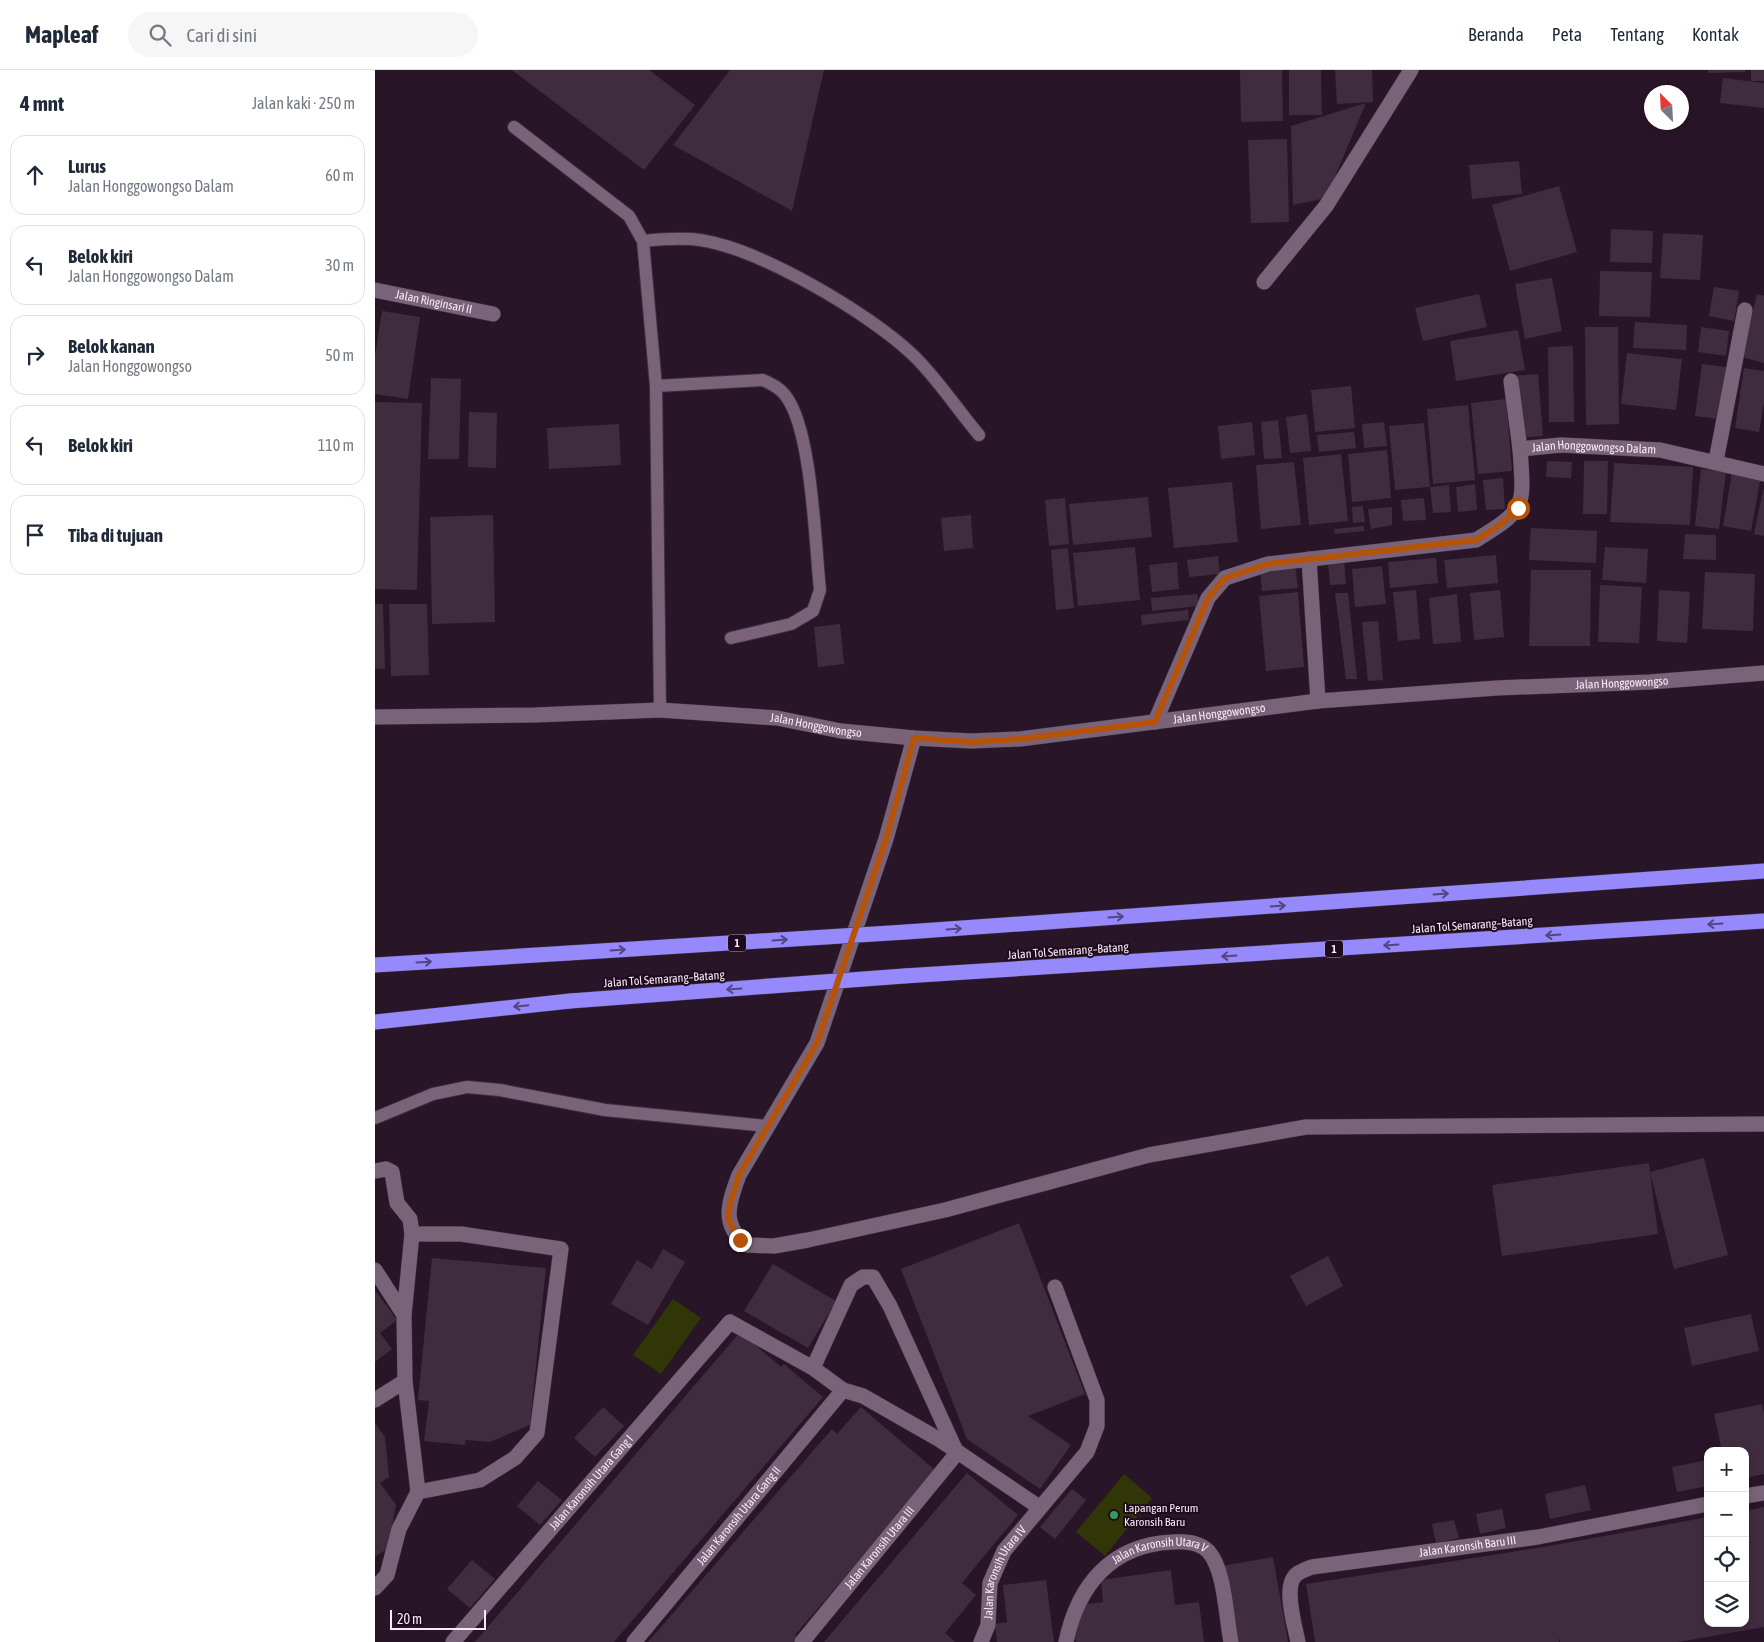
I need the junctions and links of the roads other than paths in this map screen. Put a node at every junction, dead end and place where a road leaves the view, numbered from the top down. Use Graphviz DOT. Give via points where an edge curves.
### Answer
graph roads {
  1 [pos="1411,70"];
  2 [pos="514,127"];
  3 [pos="643,241"];
  4 [pos="1264,282"];
  5 [pos="375,290"];
  6 [pos="1745,310"];
  7 [pos="493,314"];
  8 [pos="1511,380"];
  9 [pos="656,386"];
  10 [pos="979,435"];
  11 [pos="1520,449"];
  12 [pos="1716,461"];
  13 [pos="1764,474"];
  14 [pos="1309,559"];
  15 [pos="731,638"];
  16 [pos="1764,673"];
  17 [pos="1318,701"];
  18 [pos="660,710"];
  19 [pos="375,717"];
  20 [pos="1155,722"];
  21 [pos="914,738"];
  22 [pos="1764,871"];
  23 [pos="1764,921"];
  24 [pos="375,965"];
  25 [pos="375,1022"];
  26 [pos="375,1118"];
  27 [pos="1764,1124"];
  28 [pos="767,1126"];
  29 [pos="375,1171"];
  30 [pos="412,1234"];
  31 [pos="375,1270"];
  32 [pos="1055,1287"];
  33 [pos="404,1315"];
  34 [pos="813,1368"];
  35 [pos="405,1381"];
  36 [pos="843,1390"];
  37 [pos="375,1400"];
  38 [pos="957,1453"];
  39 [pos="418,1492"];
  40 [pos="1764,1493"];
  41 [pos="1749,1495"];
  42 [pos="1704,1505"];
  43 [pos="1039,1507"];
  44 [pos="375,1588"];
  45 [pos="453,1642"];
  46 [pos="634,1642"];
  47 [pos="802,1642"];
  48 [pos="981,1642"];
  49 [pos="1066,1642"];
  50 [pos="1231,1642"];
  51 [pos="1298,1642"];
  1 -- 4 [label="street" via="1326,206"];
  2 -- 3 [label="lane" via="629,216"];
  3 -- 9 [label="lane"];
  3 -- 10 [label="lane" via="700,240 721,245 775,267 846,305 913,356"];
  5 -- 7 [label="street, Jalan Ringinsari II"];
  6 -- 12 [label="street"];
  8 -- 11 [label="street"];
  9 -- 15 [label="lane" via="763,380 777,386 786,396 805,440 820,590 813,611 791,624"];
  9 -- 18 [label="lane"];
  11 -- 12 [label="street, Jalan Honggowongso Dalam" via="1561,445 1660,450"];
  11 -- 14 [label="street, Jalan Honggowongso Dalam" via="1523,486 1518,508 1500,525 1476,540"];
  12 -- 13 [label="street, Jalan Honggowongso Dalam"];
  14 -- 17 [label="street"];
  14 -- 20 [label="street, Jalan Honggowongso Dalam" via="1268,564 1225,578 1208,598"];
  16 -- 17 [label="street, Jalan Honggowongso"];
  17 -- 20 [label="street, Jalan Honggowongso"];
  18 -- 19 [label="street, Jalan Honggowongso"];
  18 -- 21 [label="street, Jalan Honggowongso" via="777,718 841,731"];
  20 -- 21 [label="street, Jalan Honggowongso" via="1020,739 971,742"];
  21 -- 28 [label="street" via="886,839 817,1043"];
  24 -- 22 [label="highway, 1, one-way, bridge" via="906,932"];
  23 -- 25 [label="highway, Jalan Tol Semarang–Batang / 1, one-way, bridge" via="904,976 569,1001"];
  26 -- 28 [label="lane" via="433,1094 467,1087 605,1110"];
  27 -- 28 [label="street" via="1306,1128 1149,1155 945,1210 773,1246 747,1245 728,1220 730,1204 739,1175"];
  29 -- 30 [label="street" via="386,1169 392,1172 397,1203 410,1219"];
  30 -- 33 [label="street"];
  30 -- 39 [label="street" via="461,1234 561,1249 537,1433 515,1458 481,1480"];
  31 -- 33 [label="street"];
  32 -- 43 [label="street, Jalan Karonsih Utara IV" via="1097,1400 1097,1426 1087,1452"];
  33 -- 35 [label="street"];
  34 -- 36 [label="street"];
  34 -- 38 [label="street" via="851,1285 863,1276 873,1277"];
  34 -- 45 [label="street, Jalan Karonsih Utara Gang I" via="731,1322"];
  35 -- 37 [label="street"];
  35 -- 39 [label="street"];
  36 -- 38 [label="street" via="863,1396"];
  36 -- 46 [label="street, Jalan Karonsih Utara Gang II"];
  38 -- 43 [label="street"];
  38 -- 47 [label="street, Jalan Karonsih Utara III"];
  39 -- 44 [label="street" via="399,1529 387,1575"];
  40 -- 41 [label="street"];
  42 -- 51 [label="street, Jalan Karonsih Baru III" via="1538,1537 1312,1568 1298,1573 1289,1588"];
  43 -- 48 [label="street, Jalan Karonsih Utara IV" via="1004,1550 995,1568 990,1583 988,1626"];
  49 -- 50 [label="street, Jalan Karonsih Utara V" via="1080,1600 1090,1582 1107,1564 1141,1546 1176,1542 1200,1545 1212,1557 1221,1580"];
}
